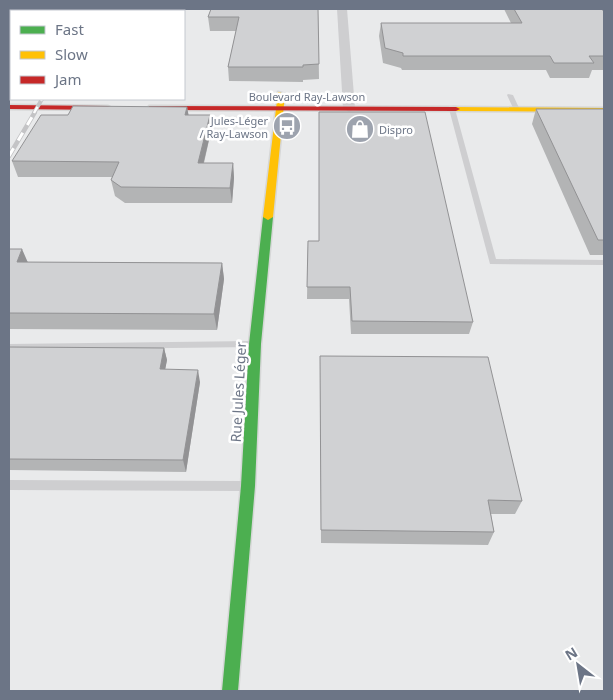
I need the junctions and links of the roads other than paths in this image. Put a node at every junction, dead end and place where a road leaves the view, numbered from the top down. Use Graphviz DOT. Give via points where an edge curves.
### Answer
graph roads {
  1 [pos="342,9"];
  2 [pos="281,94"];
  3 [pos="510,95"];
  4 [pos="9,107"];
  5 [pos="116,108"];
  6 [pos="136,108"];
  7 [pos="279,108"];
  8 [pos="349,108"];
  9 [pos="452,109"];
  10 [pos="517,110"];
  11 [pos="604,110"];
  12 [pos="604,263"];
  13 [pos="256,344"];
  14 [pos="9,347"];
  15 [pos="9,485"];
  16 [pos="248,486"];
  17 [pos="230,691"];
  1 -- 8 [label="street"];
  2 -- 7 [label="street, Rue Jules Léger"];
  3 -- 10 [label="lane"];
  4 -- 5 [label="street"];
  6 -- 7 [label="street, Boulevard Ray-Lawson"];
  7 -- 8 [label="street, Boulevard Ray-Lawson"];
  7 -- 13 [label="street, Rue Jules Léger"];
  8 -- 9 [label="street, Boulevard Ray-Lawson"];
  9 -- 10 [label="street, Boulevard Ray-Lawson"];
  9 -- 12 [label="lane" via="493,262"];
  10 -- 11 [label="street, Boulevard Ray-Lawson"];
  13 -- 14 [label="lane"];
  13 -- 16 [label="street, Rue Jules Léger"];
  15 -- 16 [label="lane"];
  16 -- 17 [label="street, Rue Jules Léger"];
}
